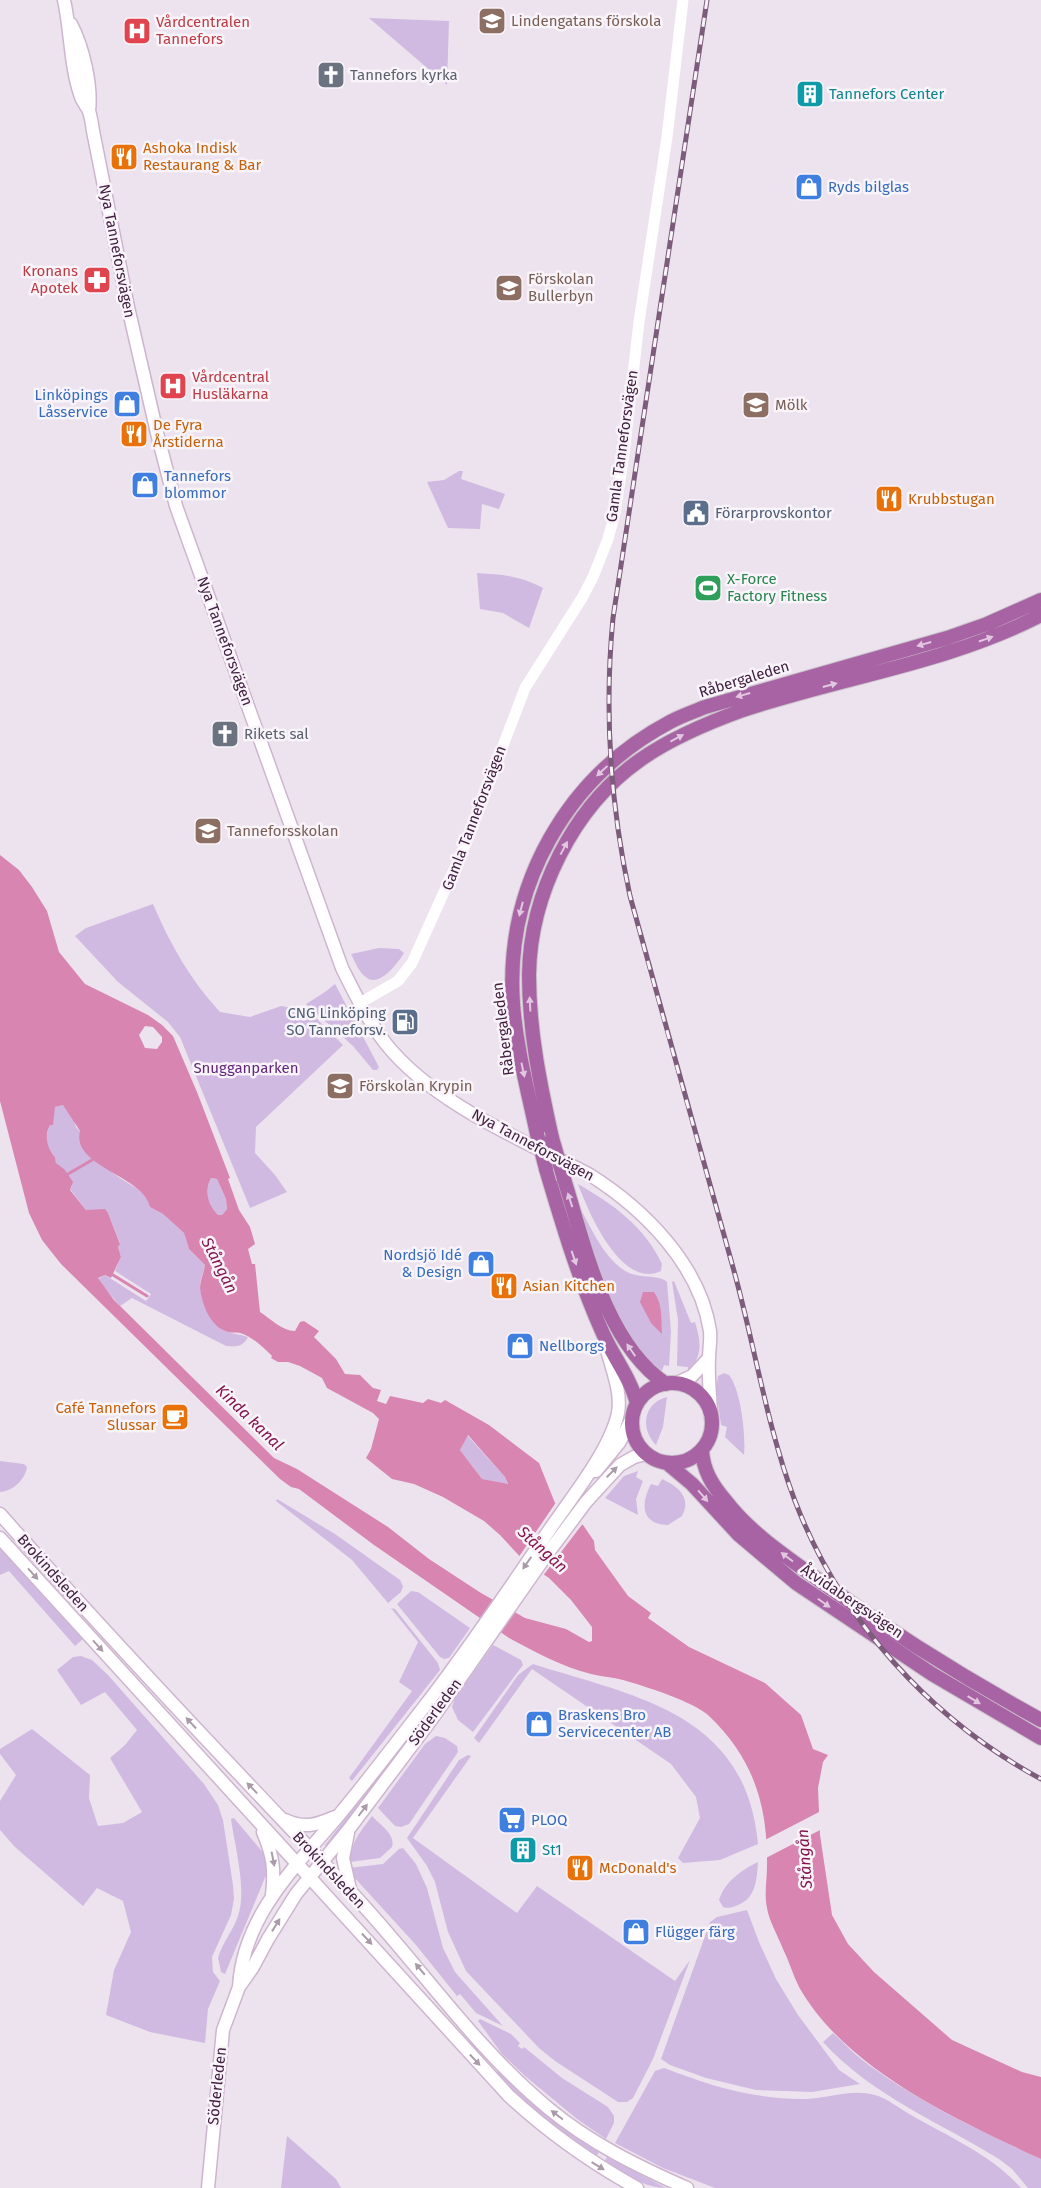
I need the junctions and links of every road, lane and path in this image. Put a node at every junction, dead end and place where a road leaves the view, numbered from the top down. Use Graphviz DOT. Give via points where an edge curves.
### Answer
graph roads {
  1 [pos="64,0"];
  2 [pos="683,0"];
  3 [pos="1041,600"];
  4 [pos="1041,615"];
  5 [pos="360,1003"];
  6 [pos="601,1330"];
  7 [pos="709,1358"];
  8 [pos="671,1384"];
  9 [pos="634,1411"];
  10 [pos="711,1412"];
  11 [pos="702,1450"];
  12 [pos="646,1454"];
  13 [pos="667,1463"];
  14 [pos="574,1494"];
  15 [pos="0,1514"];
  16 [pos="0,1538"];
  17 [pos="472,1650"];
  18 [pos="1041,1720"];
  19 [pos="1041,1738"];
  20 [pos="339,1814"];
  21 [pos="280,1817"];
  22 [pos="260,1825"];
  23 [pos="349,1829"];
  24 [pos="310,1849"];
  25 [pos="322,1862"];
  26 [pos="297,1864"];
  27 [pos="310,1877"];
  28 [pos="352,1894"];
  29 [pos="272,1896"];
  30 [pos="239,1987"];
  31 [pos="208,2188"];
  32 [pos="637,2188"];
  33 [pos="687,2188"];
  1 -- 5 [label="main road, Nya Tanneforsvägen" via="68,20 78,38 91,96 88,111 128,307 176,506 286,807 329,936"];
  2 -- 5 [label="street, Gamla Tanneforsvägen" via="624,454 608,539 582,598 525,688 466,843 412,963 398,981"];
  3 -- 6 [label="main road, Råbergaleden, one-way, bridge" via="947,638 705,707 671,721 630,746 598,774 566,811 542,851 526,891 514,942 513,1003 518,1042 546,1169 570,1248"];
  8 -- 4 [label="main road, Råbergaleden, one-way, bridge" via="654,1376 634,1355 611,1317 552,1138 532,1038 529,973 536,920 549,878 569,838 594,803 641,760 679,737 713,721 774,701 954,650 1014,629"];
  5 -- 7 [label="main road, Nya Tanneforsvägen" via="387,1045 432,1087 590,1175 646,1218 678,1256 696,1289 710,1331"];
  6 -- 9 [label="main road, Råbergaleden" via="633,1390"];
  6 -- 14 [label="main road, Söderleden" via="618,1392 618,1414 608,1440"];
  7 -- 8 [label="main road" via="692,1376"];
  7 -- 10 [label="main road, Nya Tanneforsvägen"];
  8 -- 9 [label="main road" via="652,1388"];
  8 -- 10 [label="main road" via="694,1390"];
  9 -- 12 [label="main road" via="634,1438"];
  9 -- 14 [label="main road, Söderleden" via="614,1452"];
  10 -- 11 [label="main road" via="712,1432"];
  11 -- 13 [label="main road" via="682,1462"];
  18 -- 11 [label="main road, Åtvidabergsvägen, one-way" via="898,1634 773,1546 716,1490 705,1468"];
  12 -- 13 [label="main road"];
  17 -- 12 [label="main road, Söderleden, one-way" via="586,1502 620,1465 634,1456"];
  13 -- 19 [label="main road, Åtvidabergsvägen, one-way" via="692,1484 739,1535 796,1583 932,1674"];
  14 -- 17 [label="main road, Söderleden, one-way"];
  21 -- 15 [label="main road, Brokindsleden, one-way"];
  16 -- 22 [label="main road, Brokindsleden, one-way"];
  17 -- 20 [label="main road, Söderleden"];
  23 -- 17 [label="main road, Söderleden, one-way" via="434,1716"];
  20 -- 21 [label="main road" via="312,1826 300,1826"];
  20 -- 24 [label="main road, Söderleden"];
  21 -- 24 [label="main road, Brokindsleden"];
  22 -- 26 [label="main road, Brokindsleden"];
  22 -- 29 [label="main road, one-way" via="274,1861"];
  23 -- 25 [label="main road, Söderleden"];
  23 -- 28 [label="main road" via="343,1864"];
  24 -- 25 [label="main road, Brokindsleden"];
  24 -- 26 [label="main road, Söderleden"];
  25 -- 27 [label="main road, Söderleden"];
  25 -- 28 [label="main road, Brokindsleden"];
  26 -- 27 [label="main road, Brokindsleden"];
  26 -- 29 [label="main road, Söderleden"];
  30 -- 27 [label="main road, Söderleden, one-way" via="279,1920"];
  27 -- 32 [label="main road, Brokindsleden, one-way" via="509,2096 591,2162"];
  33 -- 28 [label="main road, Brokindsleden, one-way" via="608,2150 549,2109 482,2044 404,1949"];
  29 -- 30 [label="main road, Söderleden" via="240,1965"];
  30 -- 31 [label="main road, Söderleden" via="223,2030"];
}
